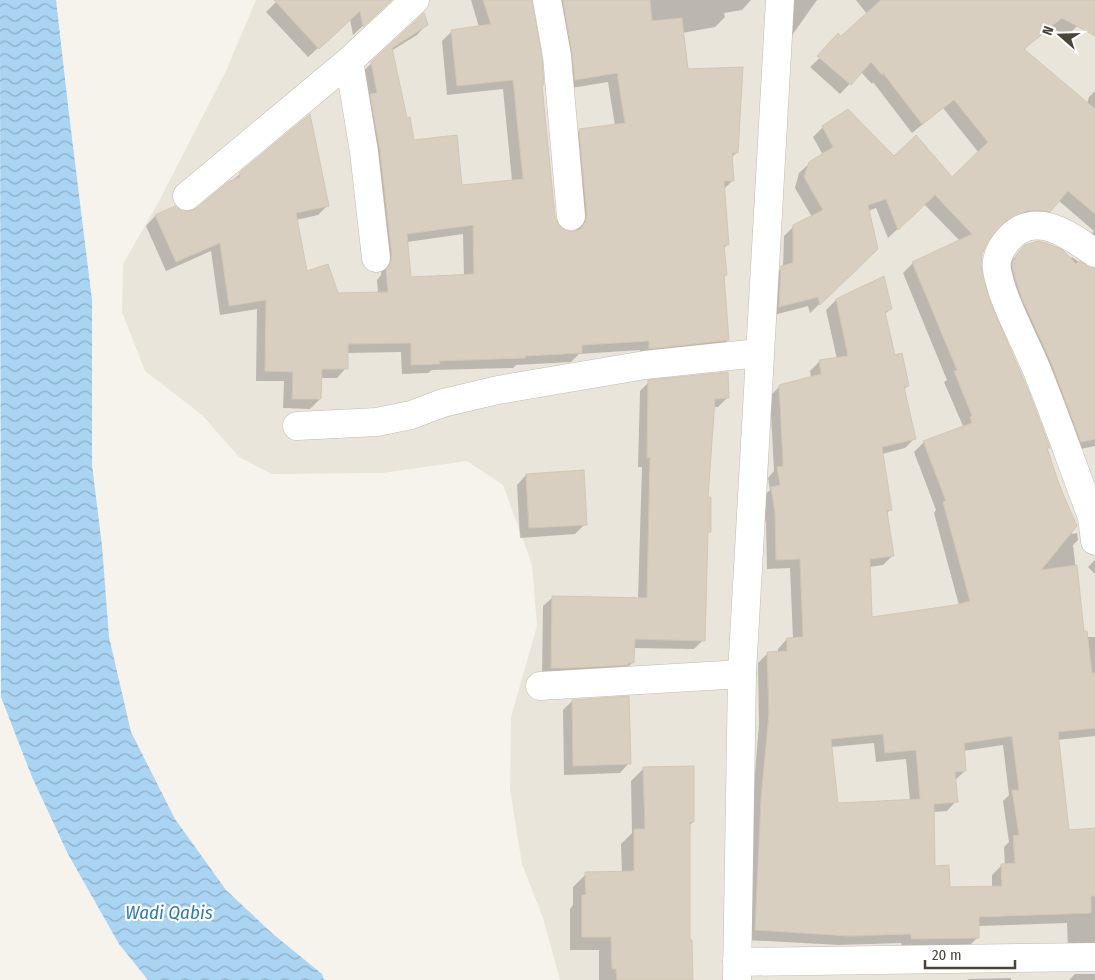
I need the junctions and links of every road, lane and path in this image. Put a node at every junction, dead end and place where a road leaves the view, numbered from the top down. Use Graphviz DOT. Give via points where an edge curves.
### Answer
graph roads {
  1 [pos="415,0"];
  2 [pos="547,0"];
  3 [pos="780,0"];
  4 [pos="349,61"];
  5 [pos="187,196"];
  6 [pos="571,216"];
  7 [pos="1095,253"];
  8 [pos="376,258"];
  9 [pos="759,353"];
  10 [pos="296,426"];
  11 [pos="1095,541"];
  12 [pos="742,674"];
  13 [pos="540,686"];
  14 [pos="1095,958"];
  15 [pos="884,970"];
  16 [pos="737,971"];
  1 -- 4 [label="street"];
  2 -- 6 [label="street" via="556,56"];
  3 -- 9 [label="street"];
  4 -- 5 [label="street"];
  4 -- 8 [label="street" via="364,152"];
  7 -- 11 [label="street" via="1070,236 1034,225 1013,234 998,253 996,268 1092,517"];
  9 -- 10 [label="street" via="645,365 498,390 377,422"];
  9 -- 12 [label="street"];
  12 -- 13 [label="street"];
  12 -- 16 [label="street"];
  14 -- 15 [label="street"];
  15 -- 16 [label="street"];
}
